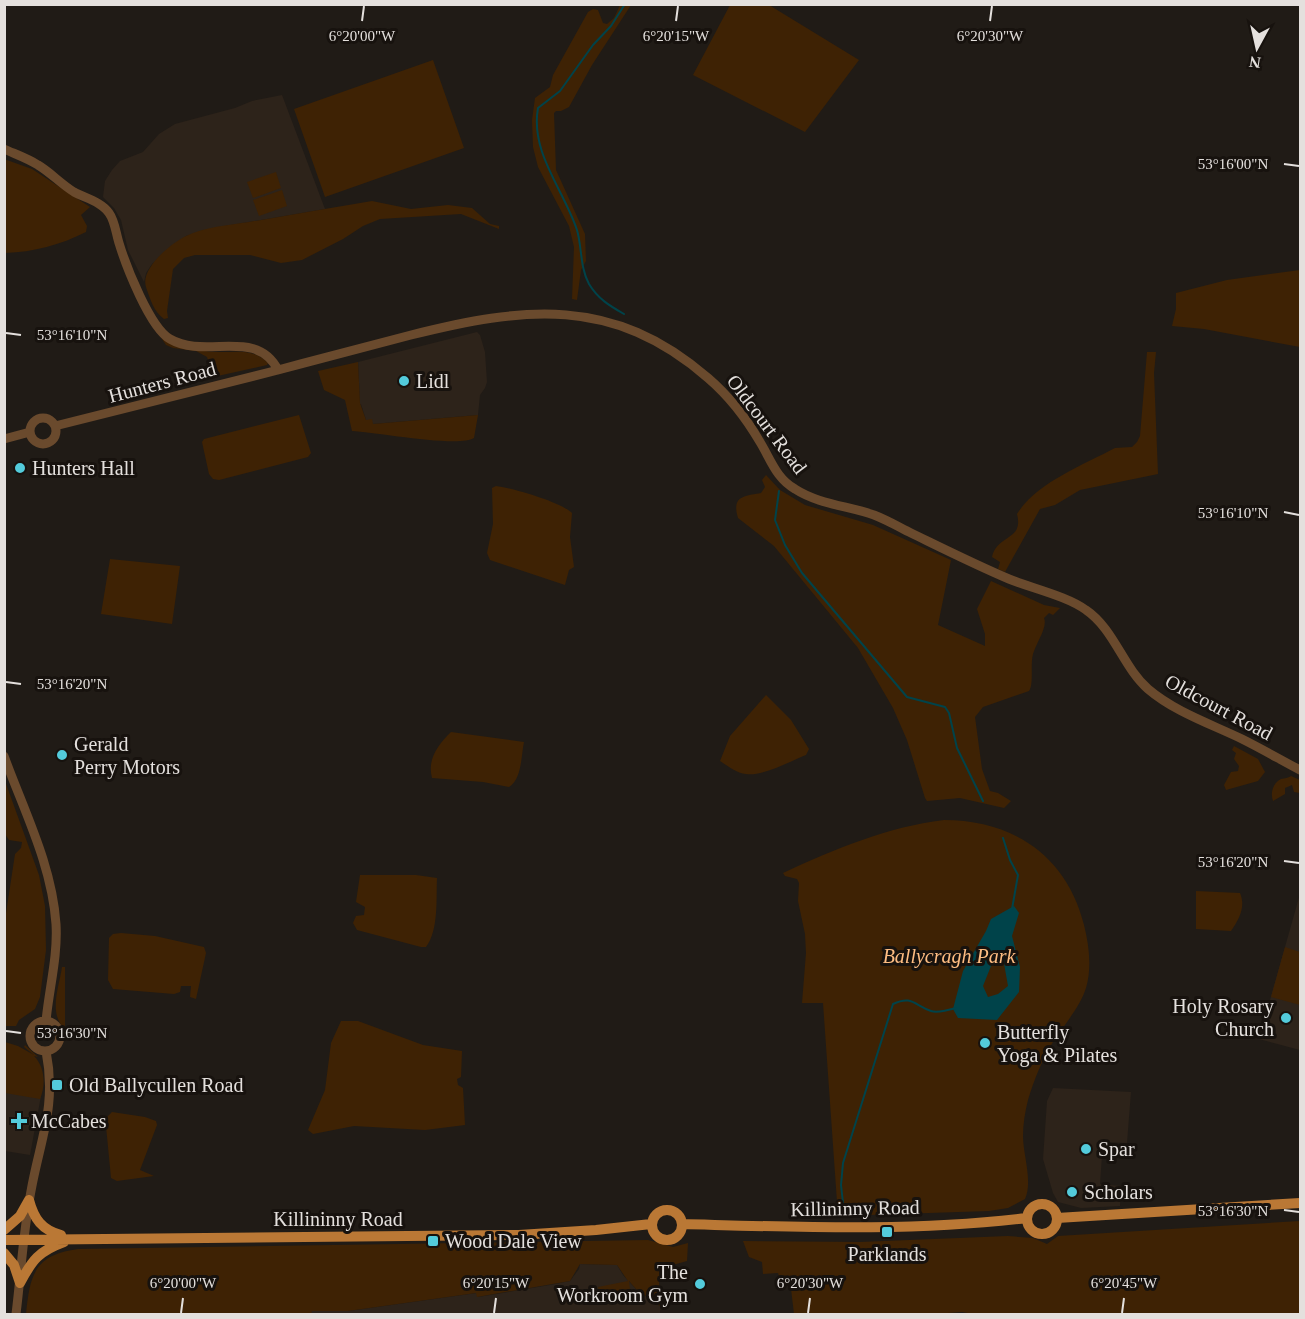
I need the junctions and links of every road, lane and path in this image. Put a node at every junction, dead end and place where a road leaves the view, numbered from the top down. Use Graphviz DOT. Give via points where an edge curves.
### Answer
graph roads {
  1 [pos="4,149"];
  2 [pos="278,370"];
  3 [pos="56,426"];
  4 [pos="30,432"];
  5 [pos="4,439"];
  6 [pos="4,756"];
  7 [pos="1300,770"];
  8 [pos="46,1021"];
  9 [pos="46,1051"];
  10 [pos="29,1200"];
  11 [pos="1300,1203"];
  12 [pos="1027,1218"];
  13 [pos="1057,1218"];
  14 [pos="651,1224"];
  15 [pos="682,1224"];
  16 [pos="4,1230"];
  17 [pos="24,1239"];
  18 [pos="73,1239"];
  19 [pos="4,1240"];
  20 [pos="4,1253"];
  21 [pos="20,1282"];
  22 [pos="16,1314"];
  1 -- 2 [label="street" via="39,165 111,214 144,304 157,327 170,339 197,347 256,348"];
  2 -- 3 [label="street, Hunters Road"];
  2 -- 7 [label="street, Oldcourt Road" via="435,329 518,314 567,314 632,331 674,352 718,387 737,407 771,466 793,489 876,516 1007,578 1086,609 1150,690 1178,709"];
  3 -- 4 [label="street, Hunters Road" via="41,418 32,424"];
  3 -- 4 [label="street, Hunters Road" via="54,438 46,443 34,440"];
  4 -- 5 [label="street, Hunters Road"];
  6 -- 8 [label="street" via="52,888 56,946"];
  8 -- 9 [label="street" via="55,1024 60,1036 58,1045"];
  8 -- 9 [label="street" via="37,1023 30,1040 36,1048"];
  9 -- 10 [label="street" via="48,1112"];
  10 -- 16 [label="main road" via="20,1216"];
  10 -- 17 [label="street"];
  10 -- 18 [label="main road" via="41,1226"];
  11 -- 13 [label="main road"];
  12 -- 13 [label="main road, Killininny Road" via="1035,1206 1045,1204"];
  12 -- 13 [label="main road" via="1030,1227 1043,1233 1054,1227"];
  12 -- 15 [label="main road, Killininny Road" via="863,1227"];
  14 -- 15 [label="main road, Killininny Road" via="657,1212 667,1209 676,1212"];
  14 -- 15 [label="main road" via="655,1235 664,1240 678,1235"];
  14 -- 18 [label="main road, Killininny Road" via="519,1235"];
  17 -- 18 [label="main road, Killininny Road"];
  17 -- 19 [label="main road, Killininny Road"];
  17 -- 21 [label="street"];
  18 -- 21 [label="main road" via="46,1248"];
  20 -- 21 [label="main road"];
  21 -- 22 [label="street"];
}
